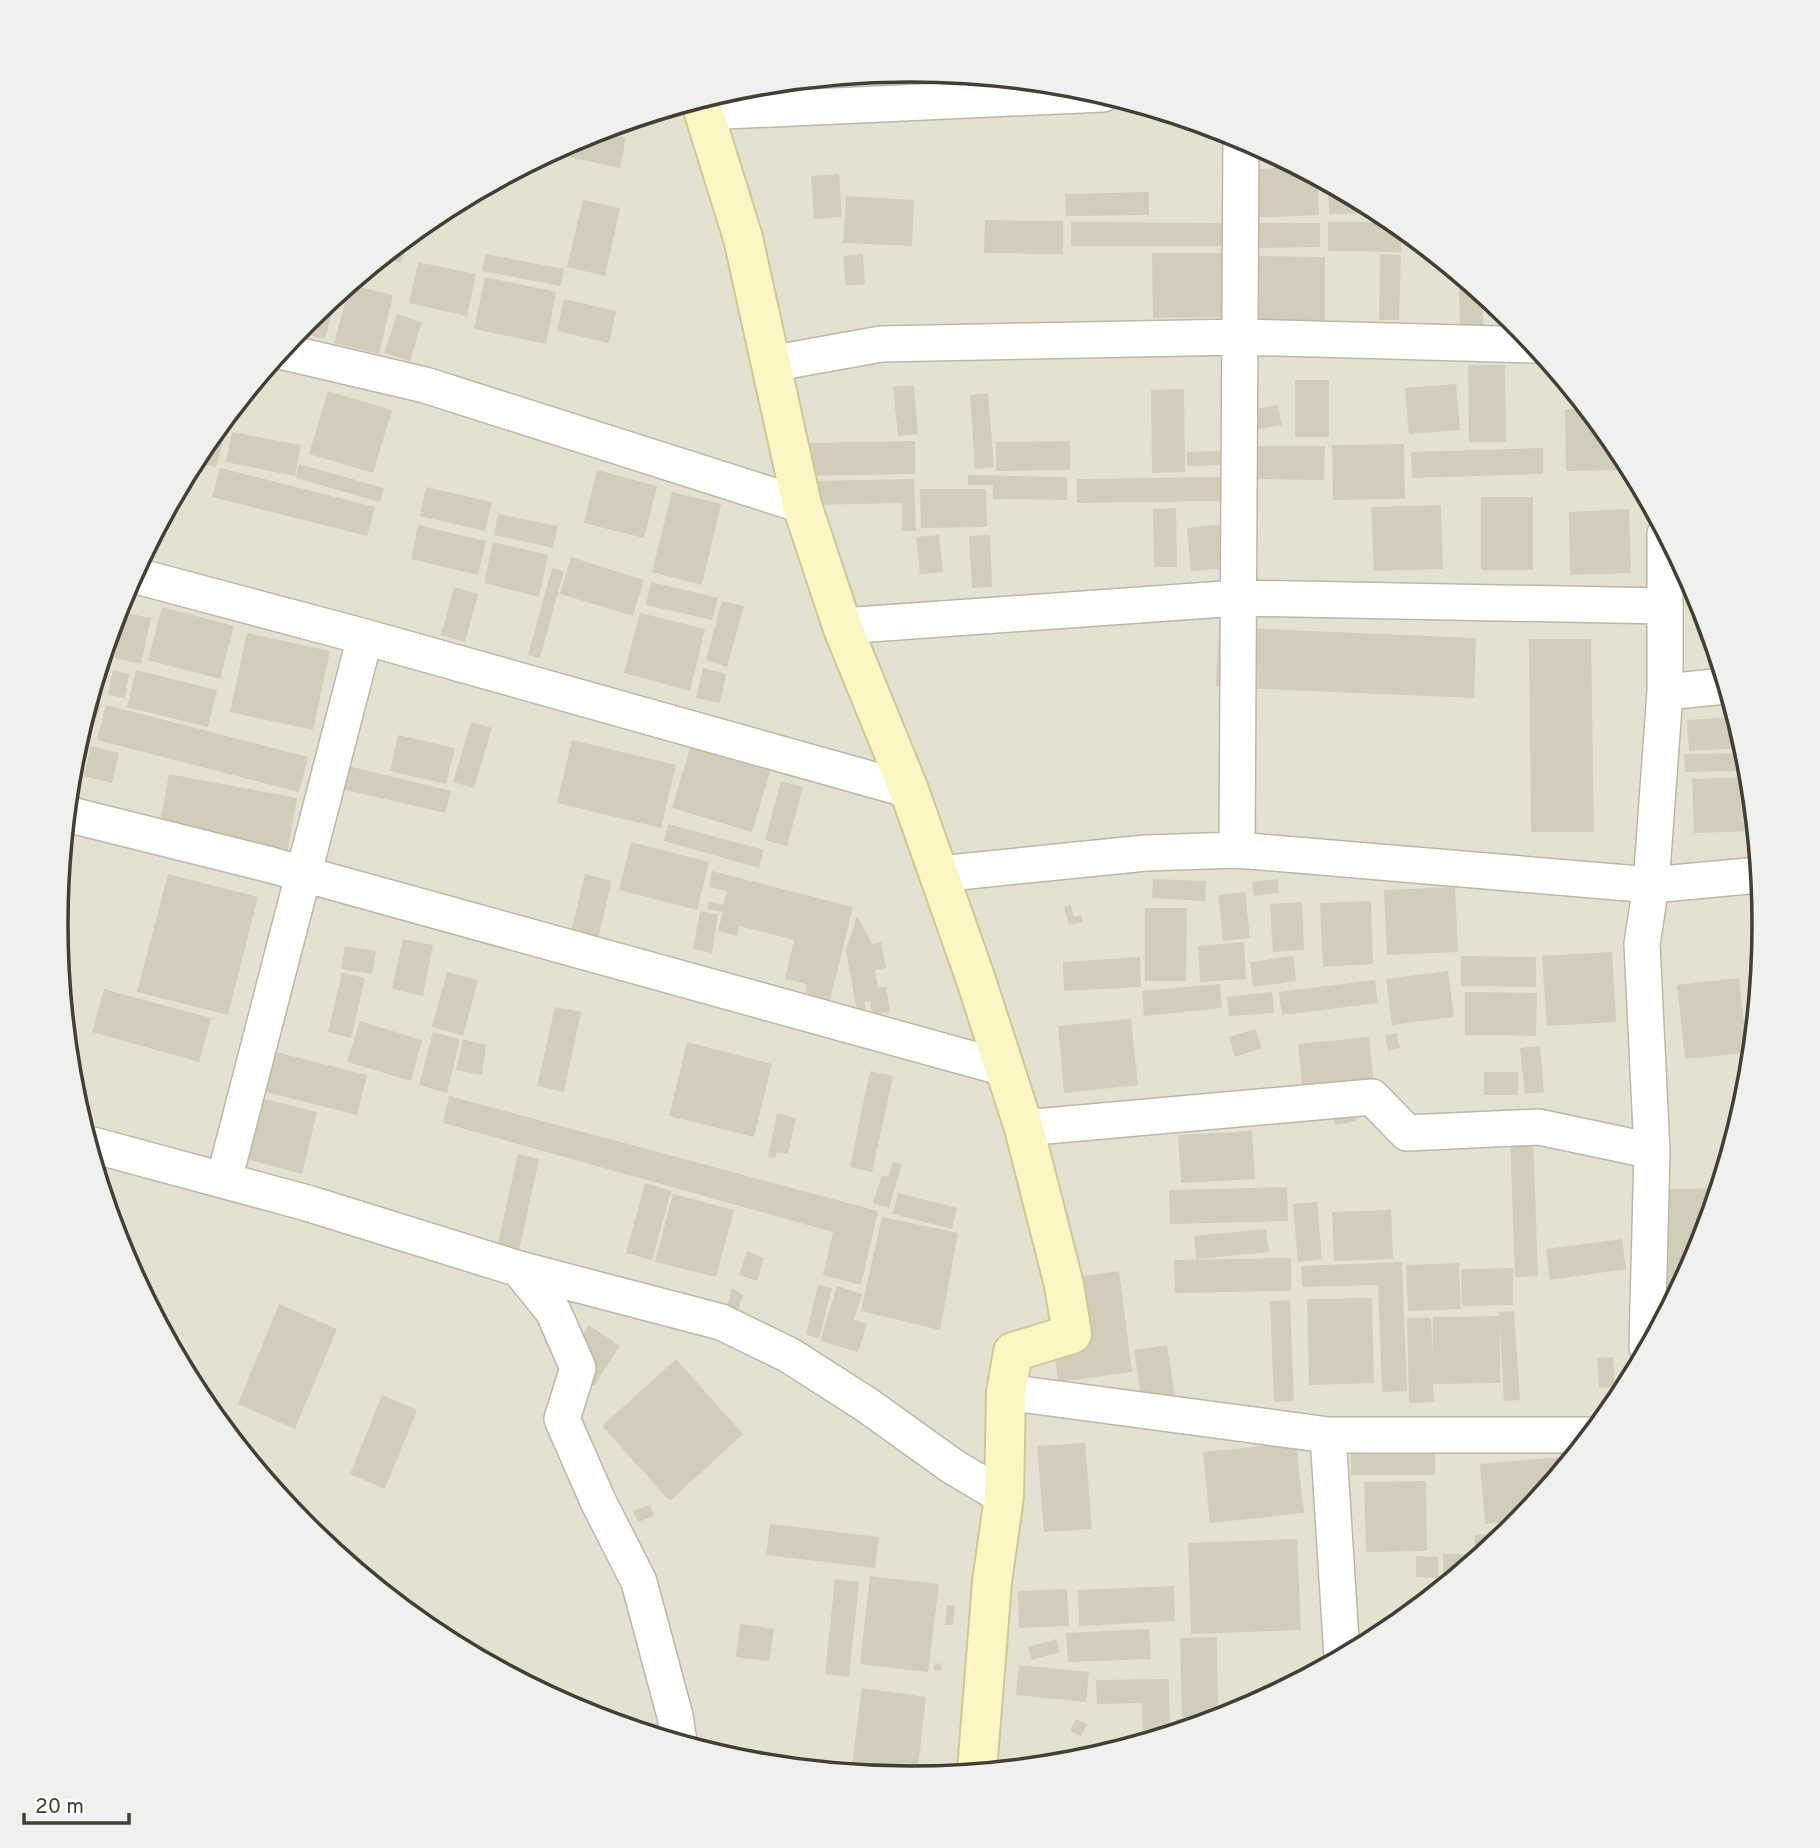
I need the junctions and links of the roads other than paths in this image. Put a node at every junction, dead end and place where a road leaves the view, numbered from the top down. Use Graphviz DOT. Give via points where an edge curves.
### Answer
graph roads {
  1 [pos="1058,95"];
  2 [pos="714,106"];
  3 [pos="703,108"];
  4 [pos="1241,150"];
  5 [pos="1240,337"];
  6 [pos="1520,345"];
  7 [pos="292,354"];
  8 [pos="771,364"];
  9 [pos="802,505"];
  10 [pos="1665,552"];
  11 [pos="143,578"];
  12 [pos="1238,598"];
  13 [pos="1665,606"];
  14 [pos="842,626"];
  15 [pos="365,637"];
  16 [pos="1717,686"];
  17 [pos="1665,692"];
  18 [pos="909,790"];
  19 [pos="75,816"];
  20 [pos="1237,850"];
  21 [pos="939,874"];
  22 [pos="303,875"];
  23 [pos="1750,876"];
  24 [pos="1651,885"];
  25 [pos="1004,1068"];
  26 [pos="1024,1128"];
  27 [pos="98,1146"];
  28 [pos="1652,1151"];
  29 [pos="224,1180"];
  30 [pos="519,1269"];
  31 [pos="1647,1329"];
  32 [pos="1006,1392"];
  33 [pos="1328,1435"];
  34 [pos="1579,1435"];
  35 [pos="1004,1497"];
  36 [pos="1341,1647"];
  37 [pos="678,1733"];
  38 [pos="978,1763"];
  1 -- 2 [label="street"];
  3 -- 8 [label="street" via="743,238"];
  4 -- 5 [label="street"];
  5 -- 6 [label="street"];
  5 -- 8 [label="street" via="881,344"];
  5 -- 12 [label="street"];
  7 -- 9 [label="street" via="425,385"];
  8 -- 9 [label="street"];
  9 -- 14 [label="street"];
  10 -- 13 [label="street"];
  11 -- 15 [label="street"];
  12 -- 13 [label="street"];
  12 -- 14 [label="street"];
  12 -- 20 [label="street"];
  13 -- 17 [label="street"];
  14 -- 18 [label="street"];
  15 -- 18 [label="street"];
  15 -- 22 [label="street"];
  16 -- 17 [label="street"];
  17 -- 24 [label="street"];
  18 -- 21 [label="street"];
  19 -- 22 [label="street"];
  20 -- 21 [label="street" via="1146,853"];
  20 -- 24 [label="street"];
  21 -- 25 [label="street"];
  22 -- 25 [label="street"];
  22 -- 29 [label="street"];
  23 -- 24 [label="street"];
  24 -- 28 [label="street" via="1642,944"];
  25 -- 26 [label="street"];
  26 -- 28 [label="street" via="1372,1097 1408,1133 1539,1127"];
  26 -- 32 [label="street" via="1072,1334 1013,1353"];
  27 -- 29 [label="street"];
  28 -- 31 [label="street"];
  29 -- 30 [label="street"];
  30 -- 35 [label="street" via="721,1322 789,1355"];
  30 -- 37 [label="street" via="553,1311 578,1368 562,1419 639,1581"];
  32 -- 33 [label="street"];
  32 -- 35 [label="street"];
  33 -- 34 [label="street"];
  33 -- 36 [label="street"];
  35 -- 38 [label="street" via="992,1582"];
}
